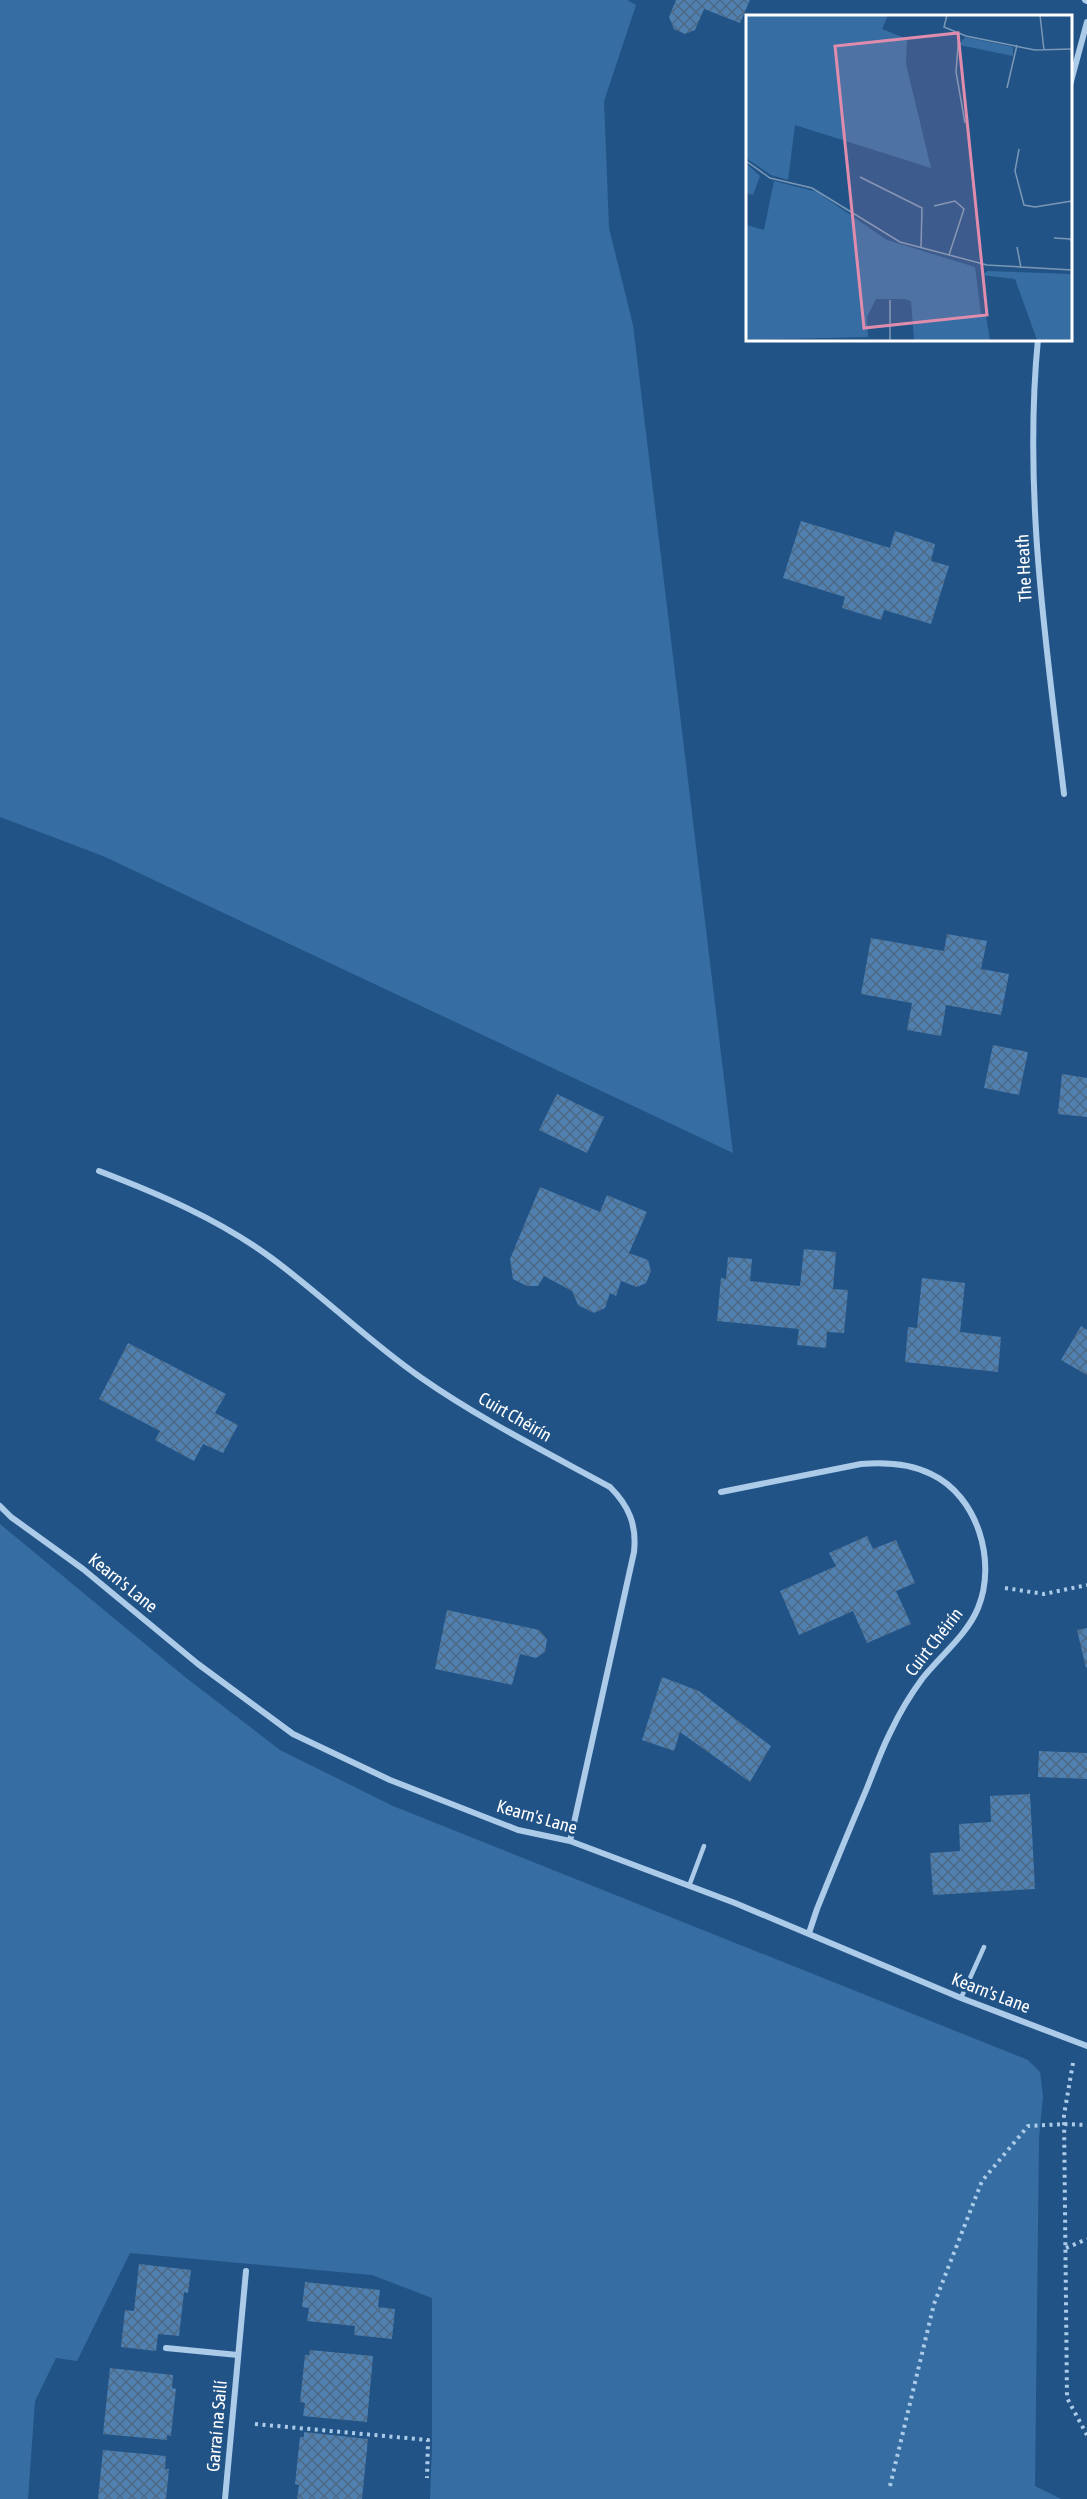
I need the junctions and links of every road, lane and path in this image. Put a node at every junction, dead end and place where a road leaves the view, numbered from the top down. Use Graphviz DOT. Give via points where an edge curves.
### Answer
graph roads {
  1 [pos="1087,22"];
  2 [pos="1072,81"];
  3 [pos="1038,340"];
  4 [pos="1064,794"];
  5 [pos="99,1171"];
  6 [pos="721,1492"];
  7 [pos="0,1506"];
  8 [pos="1087,1584"];
  9 [pos="984,1588"];
  10 [pos="570,1841"];
  11 [pos="704,1846"];
  12 [pos="689,1886"];
  13 [pos="809,1934"];
  14 [pos="984,1947"];
  15 [pos="961,1998"];
  16 [pos="1076,2042"];
  17 [pos="1087,2046"];
  18 [pos="1064,2124"];
  19 [pos="1087,2126"];
  20 [pos="1087,2239"];
  21 [pos="1066,2248"];
  22 [pos="246,2271"];
  23 [pos="166,2348"];
  24 [pos="238,2355"];
  25 [pos="232,2422"];
  26 [pos="1087,2435"];
  27 [pos="427,2478"];
  28 [pos="890,2486"];
  29 [pos="225,2499"];
  1 -- 2 [label="street"];
  3 -- 4 [label="street, The Heath" via="1033,455 1039,563 1045,650"];
  5 -- 10 [label="street, Cuirt Chéirín" via="187,1207 234,1234 270,1257 419,1377 610,1487 618,1496 634,1524 634,1552"];
  6 -- 9 [label="street, Cuirt Chéirín" via="861,1464 883,1462 913,1467 949,1486 965,1503 983,1546"];
  7 -- 10 [label="street, Kearn's Lane" via="198,1664 293,1734 390,1780 518,1830"];
  8 -- 9 [label="path" via="1044,1593"];
  9 -- 13 [label="street, Cuirt Chéirín" via="966,1628 922,1679 891,1731"];
  10 -- 12 [label="street, Kearn's Lane"];
  11 -- 12 [label="lane"];
  12 -- 13 [label="street, Kearn's Lane"];
  13 -- 15 [label="street, Kearn's Lane"];
  14 -- 15 [label="lane"];
  15 -- 16 [label="street, Kearn's Lane"];
  16 -- 17 [label="street, Kearn's Lane"];
  16 -- 18 [label="path"];
  18 -- 19 [label="path"];
  18 -- 21 [label="path"];
  18 -- 28 [label="path" via="1028,2126 981,2181 934,2304"];
  20 -- 21 [label="path"];
  21 -- 26 [label="path" via="1067,2398"];
  22 -- 24 [label="street, Garraí na Sailí"];
  23 -- 24 [label="street, Garraí na Sailí"];
  24 -- 25 [label="street, Garraí na Sailí"];
  25 -- 27 [label="path" via="428,2440"];
  25 -- 29 [label="street, Garraí na Sailí"];
}
